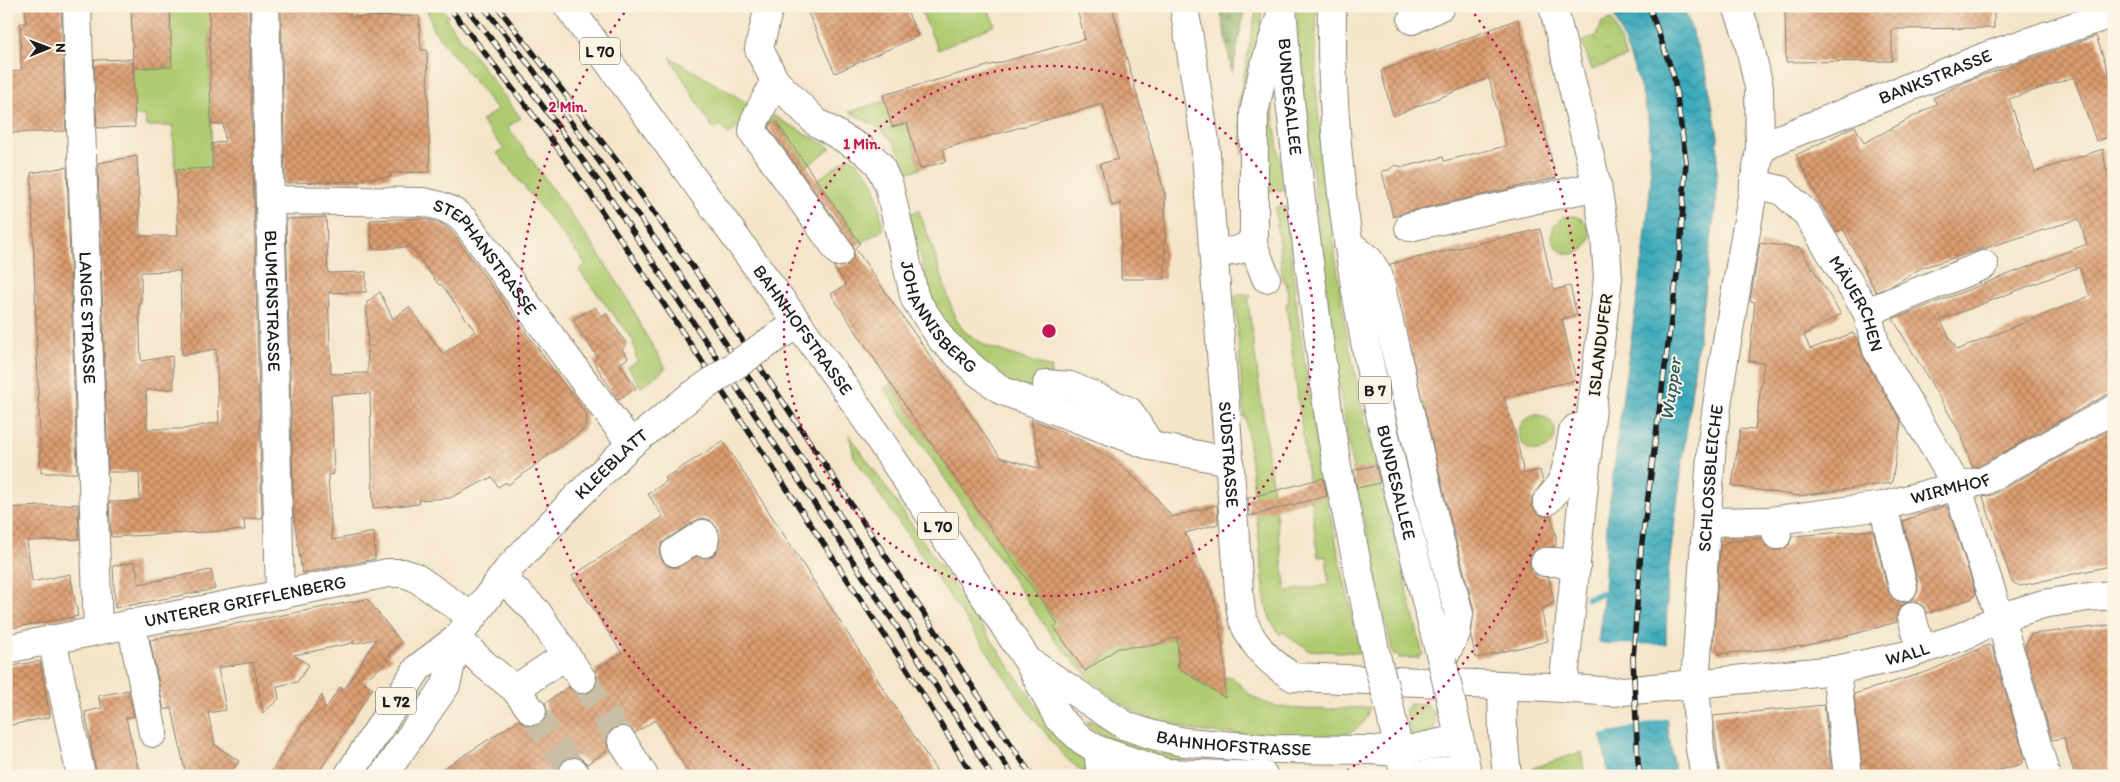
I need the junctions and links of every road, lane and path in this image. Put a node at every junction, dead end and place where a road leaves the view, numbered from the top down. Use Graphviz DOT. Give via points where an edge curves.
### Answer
graph roads {
  1 [pos="77,6"];
  2 [pos="265,6"];
  3 [pos="568,6"];
  4 [pos="769,6"];
  5 [pos="1184,6"];
  6 [pos="1332,6"];
  7 [pos="1441,6"];
  8 [pos="1553,6"];
  9 [pos="1737,6"];
  10 [pos="1282,9"];
  11 [pos="2114,14"];
  12 [pos="1412,20"];
  13 [pos="775,81"];
  14 [pos="1760,150"];
  15 [pos="1754,184"];
  16 [pos="1596,186"];
  17 [pos="270,200"];
  18 [pos="1409,227"];
  19 [pos="1252,242"];
  20 [pos="1348,243"];
  21 [pos="839,252"];
  22 [pos="1215,253"];
  23 [pos="1984,265"];
  24 [pos="1266,278"];
  25 [pos="1867,312"];
  26 [pos="798,323"];
  27 [pos="1592,407"];
  28 [pos="2114,409"];
  29 [pos="1126,436"];
  30 [pos="631,444"];
  31 [pos="1152,446"];
  32 [pos="1229,461"];
  33 [pos="1957,486"];
  34 [pos="1547,501"];
  35 [pos="1883,506"];
  36 [pos="1707,522"];
  37 [pos="707,540"];
  38 [pos="675,552"];
  39 [pos="1546,562"];
  40 [pos="1576,569"];
  41 [pos="502,578"];
  42 [pos="1903,587"];
  43 [pos="280,595"];
  44 [pos="2114,595"];
  45 [pos="1912,617"];
  46 [pos="2000,618"];
  47 [pos="131,623"];
  48 [pos="464,627"];
  49 [pos="98,630"];
  50 [pos="52,639"];
  51 [pos="6,648"];
  52 [pos="1920,650"];
  53 [pos="565,656"];
  54 [pos="1028,661"];
  55 [pos="1442,661"];
  56 [pos="1836,670"];
  57 [pos="582,679"];
  58 [pos="1689,684"];
  59 [pos="1502,685"];
  60 [pos="515,689"];
  61 [pos="1573,689"];
  62 [pos="532,711"];
  63 [pos="153,733"];
  64 [pos="1459,739"];
  65 [pos="622,741"];
  66 [pos="1100,763"];
  67 [pos="1402,764"];
  68 [pos="1466,771"];
  69 [pos="81,776"];
  70 [pos="348,776"];
  71 [pos="383,776"];
  72 [pos="644,776"];
  73 [pos="1264,776"];
  74 [pos="1420,776"];
  75 [pos="1507,776"];
  76 [pos="1704,776"];
  77 [pos="1848,776"];
  78 [pos="2046,776"];
  1 -- 49 [label="street, LANGE STRASSE"];
  2 -- 17 [label="street, BLUMENSTRASSE"];
  3 -- 26 [label="street, BAHNHOFSTRASSE / L 70"];
  4 -- 13 [label="street, JOHANNISBERG" via="759,49"];
  5 -- 22 [label="street, SÜDSTRASSE" via="1205,142"];
  6 -- 20 [label="street, BUNDESALLEE / B 7" via="1331,67"];
  7 -- 12 [label="street"];
  8 -- 16 [label="street, ISLANDUFER"];
  9 -- 14 [label="street" via="1759,87"];
  10 -- 19 [label="street" via="1254,112"];
  10 -- 67 [label="street, BUNDESALLEE, bridge" via="1301,199 1328,411 1377,660"];
  11 -- 14 [label="street, BANKSTRASSE" via="1987,56 1780,139"];
  13 -- 21 [label="street" via="755,120 753,132"];
  13 -- 29 [label="street, JOHANNISBERG" via="816,122 865,151 879,164 889,186 914,299 943,340 976,372 1003,391"];
  14 -- 15 [label="street"];
  15 -- 25 [label="street, MÄUERCHEN" via="1781,190 1807,214"];
  15 -- 36 [label="street, SCHLOSSBLEICHE" via="1712,442"];
  16 -- 18 [label="street"];
  16 -- 27 [label="street, ISLANDUFER" via="1605,235 1608,278"];
  17 -- 30 [label="street, STEPHANSTRASSE" via="423,202 456,213"];
  17 -- 43 [label="street, BLUMENSTRASSE"];
  19 -- 22 [label="street" via="1239,251"];
  19 -- 24 [label="street"];
  20 -- 55 [label="street, BUNDESALLEE / B 7" via="1384,436"];
  20 -- 55 [label="street" via="1369,260 1378,274 1439,522 1459,614 1456,633"];
  22 -- 32 [label="street, SÜDSTRASSE"];
  23 -- 25 [label="street"];
  25 -- 33 [label="street, MÄUERCHEN" via="1877,350"];
  26 -- 30 [label="street, KLEEBLATT / L 72, bridge" via="691,396"];
  26 -- 54 [label="street, BAHNHOFSTRASSE / L 70"];
  27 -- 34 [label="street" via="1574,432 1559,489"];
  27 -- 40 [label="street, ISLANDUFER"];
  28 -- 33 [label="street, WIRMHOF" via="1984,481"];
  29 -- 31 [label="street, JOHANNISBERG"];
  29 -- 31 [label="street" via="1119,418 1069,398 1048,384 1070,386 1129,410"];
  30 -- 41 [label="street, KLEEBLATT / L 72" via="527,548"];
  31 -- 32 [label="street, JOHANNISBERG"];
  32 -- 59 [label="street, SÜDSTRASSE" via="1243,619 1268,661 1293,676"];
  33 -- 35 [label="street, WIRMHOF"];
  33 -- 46 [label="street, MÄUERCHEN"];
  35 -- 36 [label="street, WIRMHOF" via="1774,529"];
  35 -- 42 [label="street"];
  36 -- 58 [label="street, SCHLOSSBLEICHE"];
  37 -- 38 [label="street" via="703,534"];
  39 -- 40 [label="street" via="1558,562"];
  40 -- 61 [label="street, ISLANDUFER"];
  41 -- 48 [label="street, KLEEBLATT / L 72"];
  41 -- 53 [label="street" via="536,612"];
  43 -- 47 [label="street, UNTERER GRIFFLENBERG"];
  43 -- 48 [label="street, UNTERER GRIFFLENBERG" via="388,573 403,573 415,576"];
  44 -- 46 [label="street, WALL" via="2043,604"];
  45 -- 52 [label="street"];
  46 -- 52 [label="street, WALL" via="1961,637"];
  46 -- 78 [label="street, MÄUERCHEN"];
  47 -- 49 [label="street, UNTERER GRIFFLENBERG"];
  47 -- 63 [label="street"];
  48 -- 60 [label="street, UNTERER GRIFFLENBERG" via="485,665"];
  48 -- 70 [label="street, KLEEBLATT / L 72" via="418,668"];
  48 -- 71 [label="street, KLEEBLATT / L 72" via="446,685"];
  49 -- 50 [label="street, UNTERER GRIFFLENBERG"];
  50 -- 51 [label="street, UNTERER GRIFFLENBERG"];
  50 -- 69 [label="street"];
  52 -- 56 [label="street, WALL"];
  53 -- 57 [label="street"];
  53 -- 60 [label="street"];
  54 -- 66 [label="street, BAHNHOFSTRASSE / L 70" via="1058,718 1082,740"];
  54 -- 67 [label="street, BAHNHOFSTRASSE / L 70" via="1126,726 1153,735 1184,742 1274,749 1371,750"];
  55 -- 64 [label="street, BUNDESALLEE / B 7, bridge"];
  56 -- 58 [label="street, WALL"];
  56 -- 77 [label="street"];
  58 -- 61 [label="street, WALL" via="1613,692"];
  58 -- 76 [label="street, SCHLOSSBLEICHE"];
  59 -- 61 [label="street"];
  59 -- 75 [label="street"];
  60 -- 62 [label="street, UNTERER GRIFFLENBERG"];
  64 -- 67 [label="street, BAHNHOFSTRASSE / L 70"];
  64 -- 68 [label="street, BUNDESALLEE / B 7"];
  65 -- 72 [label="street"];
  66 -- 73 [label="street, BAHNHOFSTRASSE / L 70" via="1166,773"];
  68 -- 74 [label="street"];
}
